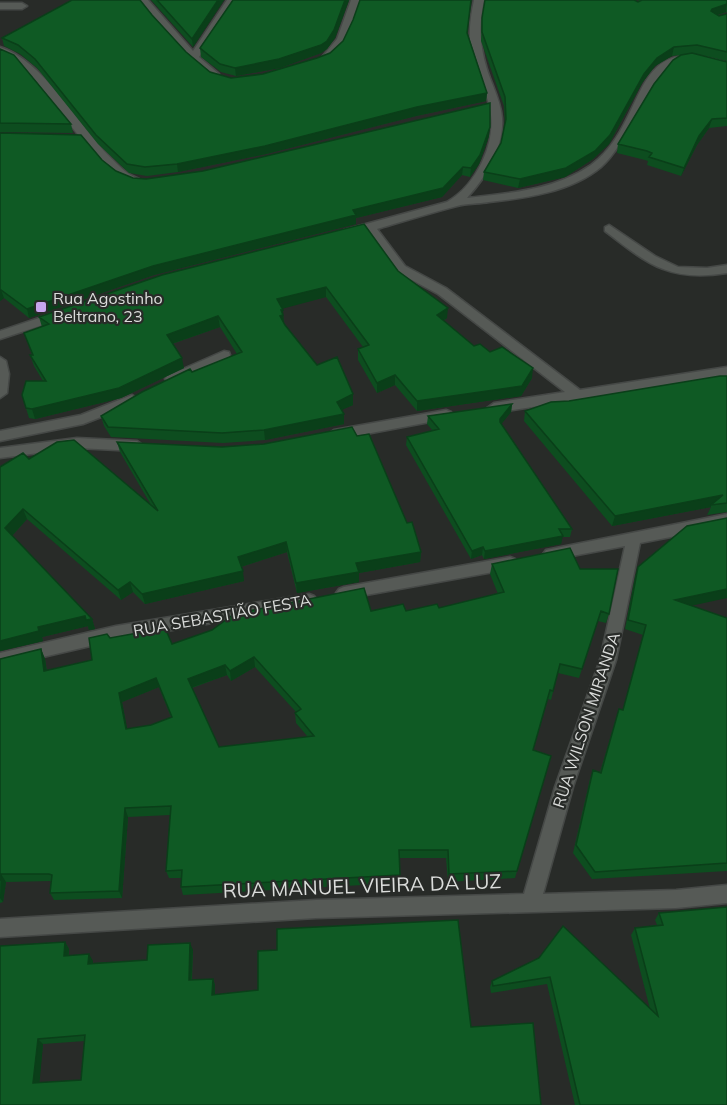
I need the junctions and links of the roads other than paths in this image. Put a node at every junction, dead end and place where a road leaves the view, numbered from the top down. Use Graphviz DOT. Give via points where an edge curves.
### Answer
graph roads {
  1 [pos="143,0"];
  2 [pos="232,0"];
  3 [pos="356,0"];
  4 [pos="479,0"];
  5 [pos="0,6"];
  6 [pos="22,6"];
  7 [pos="0,50"];
  8 [pos="194,56"];
  9 [pos="319,60"];
  10 [pos="727,66"];
  11 [pos="226,82"];
  12 [pos="149,182"];
  13 [pos="454,203"];
  14 [pos="370,227"];
  15 [pos="609,229"];
  16 [pos="338,235"];
  17 [pos="727,269"];
  18 [pos="70,312"];
  19 [pos="0,335"];
  20 [pos="224,355"];
  21 [pos="0,361"];
  22 [pos="727,372"];
  23 [pos="0,393"];
  24 [pos="577,395"];
  25 [pos="483,409"];
  26 [pos="459,413"];
  27 [pos="0,436"];
  28 [pos="323,437"];
  29 [pos="157,447"];
  30 [pos="0,453"];
  31 [pos="727,520"];
  32 [pos="634,537"];
  33 [pos="0,660"];
  34 [pos="727,894"];
  35 [pos="531,902"];
  36 [pos="0,928"];
  1 -- 8 [label="street"];
  2 -- 8 [label="street"];
  3 -- 9 [label="street" via="336,51"];
  4 -- 13 [label="street" via="474,42 490,106 498,116 496,136 486,165"];
  5 -- 6 [label="street"];
  7 -- 12 [label="street" via="21,60 74,120 80,138 113,168 124,177"];
  8 -- 11 [label="street"];
  10 -- 13 [label="street" via="702,59 666,62 611,153 570,181 539,190"];
  13 -- 14 [label="street"];
  14 -- 16 [label="street"];
  14 -- 24 [label="street" via="400,269 442,291"];
  15 -- 17 [label="street" via="650,259 680,272"];
  18 -- 19 [label="street"];
  20 -- 27 [label="street" via="119,407 83,419"];
  21 -- 23 [label="street"];
  22 -- 24 [label="street"];
  24 -- 25 [label="street"];
  26 -- 28 [label="street"];
  29 -- 30 [label="street" via="77,443"];
  31 -- 32 [label="street, RUA SEBASTIÃO FESTA"];
  32 -- 33 [label="street, RUA SEBASTIÃO FESTA" via="116,633"];
  32 -- 35 [label="street, RUA WILSON MIRANDA" via="608,660 564,787"];
  34 -- 35 [label="street, RUA MANUEL VIEIRA DA LUZ"];
  35 -- 36 [label="street, RUA MANUEL VIEIRA DA LUZ" via="316,909"];
}
